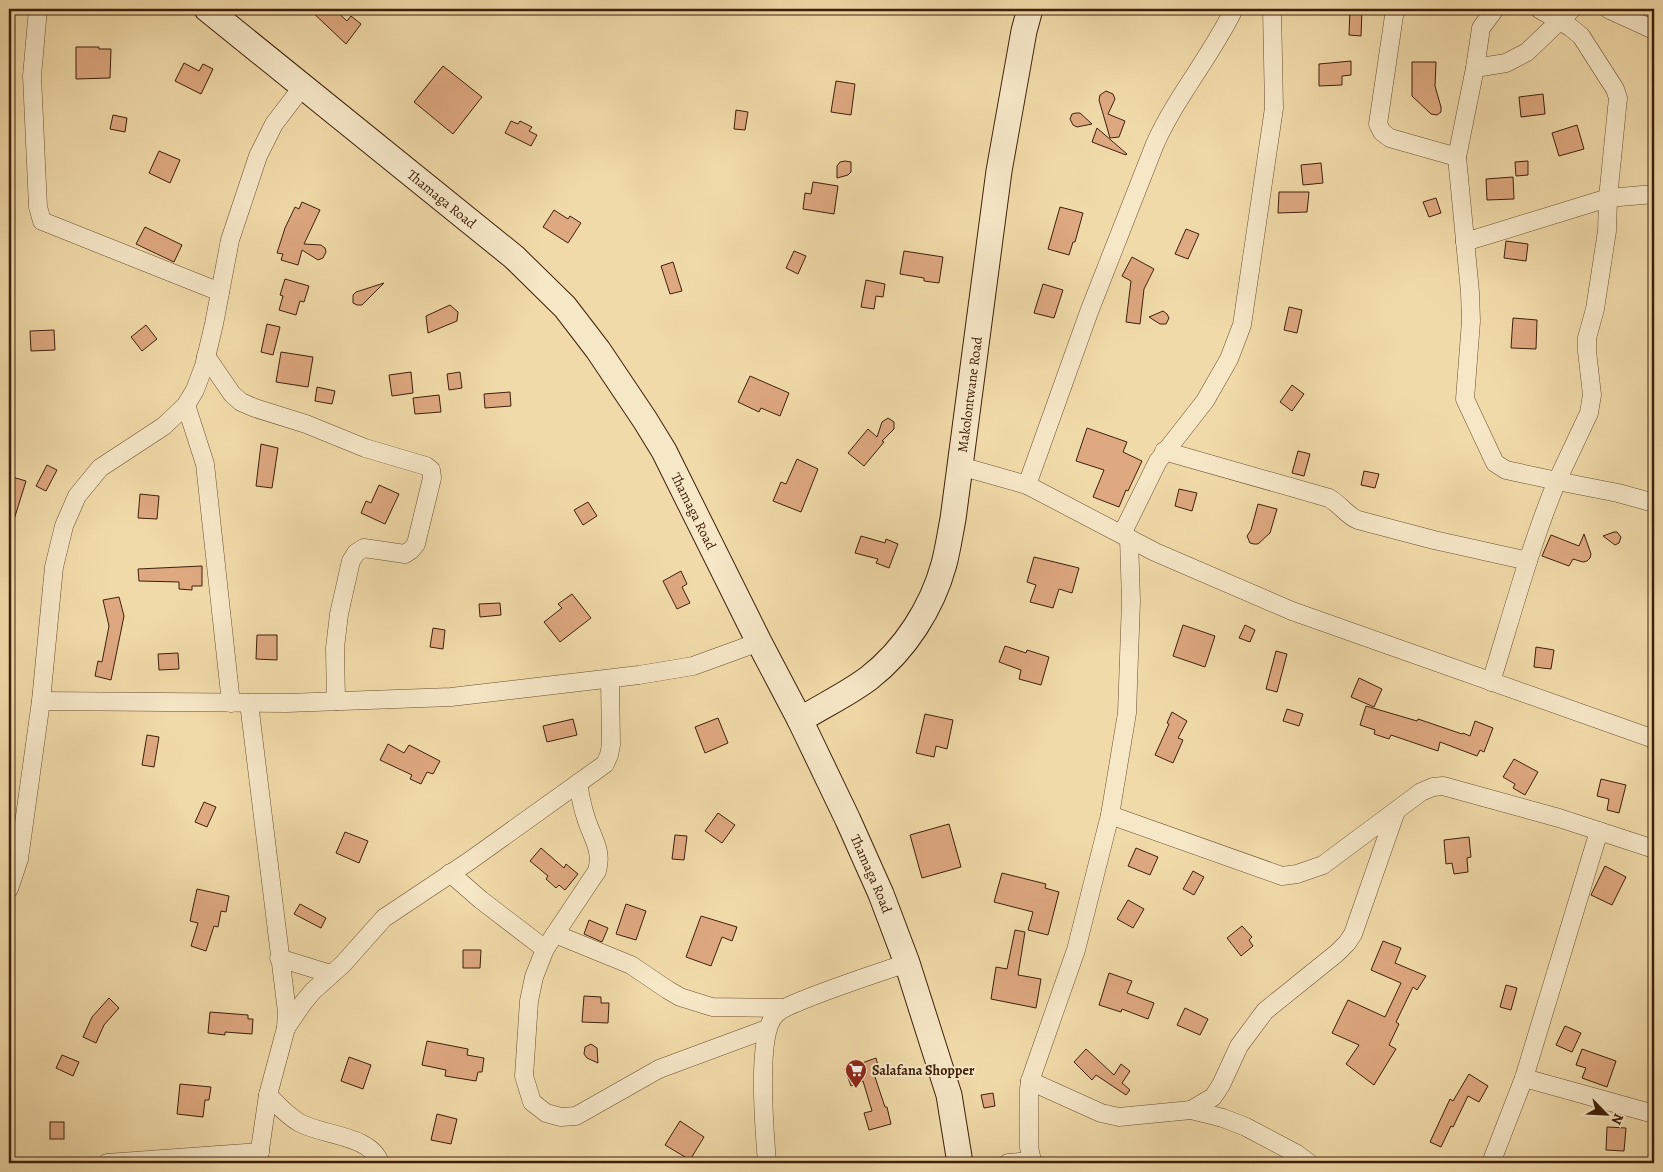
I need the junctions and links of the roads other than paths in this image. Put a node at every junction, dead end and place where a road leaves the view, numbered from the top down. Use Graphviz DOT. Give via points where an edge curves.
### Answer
graph roads {
  1 [pos="38,9"];
  2 [pos="208,9"];
  3 [pos="1030,9"];
  4 [pos="1234,9"];
  5 [pos="1272,9"];
  6 [pos="1395,9"];
  7 [pos="1495,9"];
  8 [pos="1539,9"];
  9 [pos="1608,9"];
  10 [pos="1566,15"];
  11 [pos="1654,30"];
  12 [pos="1475,68"];
  13 [pos="303,86"];
  14 [pos="1457,157"];
  15 [pos="1654,194"];
  16 [pos="1608,198"];
  17 [pos="1465,242"];
  18 [pos="220,292"];
  19 [pos="206,356"];
  20 [pos="186,404"];
  21 [pos="1164,451"];
  22 [pos="960,466"];
  23 [pos="1557,481"];
  24 [pos="1027,485"];
  25 [pos="1654,503"];
  26 [pos="1125,536"];
  27 [pos="1528,561"];
  28 [pos="759,642"];
  29 [pos="610,679"];
  30 [pos="1491,682"];
  31 [pos="41,701"];
  32 [pos="336,701"];
  33 [pos="231,703"];
  34 [pos="249,703"];
  35 [pos="800,720"];
  36 [pos="1654,739"];
  37 [pos="578,783"];
  38 [pos="1396,811"];
  39 [pos="1110,815"];
  40 [pos="1599,831"];
  41 [pos="1654,850"];
  42 [pos="450,873"];
  43 [pos="9,889"];
  44 [pos="555,934"];
  45 [pos="545,949"];
  46 [pos="279,958"];
  47 [pos="907,963"];
  48 [pos="332,974"];
  49 [pos="784,1008"];
  50 [pos="286,1028"];
  51 [pos="767,1029"];
  52 [pos="1524,1078"];
  53 [pos="1030,1081"];
  54 [pos="268,1095"];
  55 [pos="1191,1110"];
  56 [pos="1654,1114"];
  57 [pos="259,1158"];
  58 [pos="107,1163"];
  59 [pos="380,1163"];
  60 [pos="767,1163"];
  61 [pos="960,1163"];
  62 [pos="1008,1163"];
  63 [pos="1308,1163"];
  64 [pos="1491,1163"];
  1 -- 18 [label="street" via="32,76 38,207 42,221"];
  2 -- 13 [label="main road, Thamaga Road"];
  3 -- 22 [label="main road, Makolontwane Road" via="998,171"];
  4 -- 24 [label="street" via="1160,132 1089,312"];
  5 -- 21 [label="street" via="1274,108 1242,324 1228,359 1204,400"];
  6 -- 14 [label="street" via="1378,124 1390,138"];
  7 -- 12 [label="street" via="1481,28"];
  8 -- 10 [label="street"];
  9 -- 11 [label="street"];
  10 -- 12 [label="street" via="1527,52 1506,62"];
  10 -- 16 [label="street" via="1618,98"];
  12 -- 14 [label="street"];
  13 -- 18 [label="street" via="274,124 258,156 230,240"];
  13 -- 28 [label="main road, Thamaga Road" via="514,257 565,308 609,366 664,451"];
  14 -- 17 [label="street"];
  15 -- 16 [label="street"];
  16 -- 17 [label="street"];
  16 -- 23 [label="street" via="1607,231 1595,309 1587,338 1592,395 1589,413"];
  17 -- 23 [label="street" via="1471,320 1465,399 1495,463 1506,470"];
  18 -- 19 [label="street"];
  19 -- 20 [label="street" via="195,390"];
  19 -- 32 [label="street" via="232,394 242,402 431,470 432,478 416,544 411,550 405,554 364,548 351,561 334,648"];
  20 -- 31 [label="street" via="164,426 100,468 77,496 64,526 54,567"];
  20 -- 33 [label="street" via="206,464"];
  21 -- 26 [label="street"];
  21 -- 27 [label="street" via="1328,498 1358,520"];
  22 -- 24 [label="street"];
  22 -- 35 [label="main road, Makolontwane Road" via="944,564 918,623 896,653 868,678"];
  23 -- 25 [label="street"];
  23 -- 27 [label="street"];
  24 -- 26 [label="street"];
  26 -- 30 [label="street" via="1292,611"];
  26 -- 39 [label="street" via="1131,602 1127,713"];
  27 -- 30 [label="street"];
  28 -- 29 [label="street" via="692,666"];
  28 -- 35 [label="main road, Thamaga Road"];
  29 -- 32 [label="street" via="451,697"];
  29 -- 37 [label="street" via="610,755 605,764"];
  30 -- 36 [label="street"];
  31 -- 33 [label="street"];
  31 -- 43 [label="street" via="19,859"];
  32 -- 34 [label="street"];
  33 -- 34 [label="street"];
  34 -- 46 [label="street"];
  35 -- 47 [label="main road, Thamaga Road" via="863,853"];
  37 -- 42 [label="street"];
  37 -- 44 [label="street" via="582,806 599,851 599,861 597,871"];
  38 -- 39 [label="street" via="1323,865 1282,876"];
  38 -- 40 [label="street" via="1421,792 1442,786"];
  38 -- 55 [label="street" via="1347,943 1265,1011 1239,1046 1213,1097"];
  39 -- 53 [label="street" via="1076,950"];
  40 -- 41 [label="street"];
  40 -- 52 [label="street"];
  42 -- 45 [label="street"];
  42 -- 48 [label="street" via="384,918"];
  44 -- 45 [label="street"];
  44 -- 49 [label="street" via="631,965 680,997 712,1007"];
  45 -- 51 [label="street" via="529,1002 524,1076 532,1102 546,1112 561,1117 576,1116 659,1070"];
  46 -- 48 [label="street"];
  46 -- 50 [label="street" via="287,1012"];
  47 -- 49 [label="street"];
  47 -- 61 [label="main road, Thamaga Road" via="949,1095"];
  48 -- 50 [label="street" via="303,1003"];
  49 -- 51 [label="street" via="771,1019"];
  50 -- 54 [label="street"];
  51 -- 60 [label="street" via="762,1078"];
  52 -- 56 [label="street"];
  52 -- 64 [label="street"];
  53 -- 55 [label="street" via="1111,1116"];
  53 -- 62 [label="street" via="1028,1146 1032,1161"];
  54 -- 57 [label="street"];
  54 -- 59 [label="street" via="302,1124 368,1146 378,1155"];
  55 -- 63 [label="street" via="1246,1127"];
  57 -- 58 [label="street"];
}
